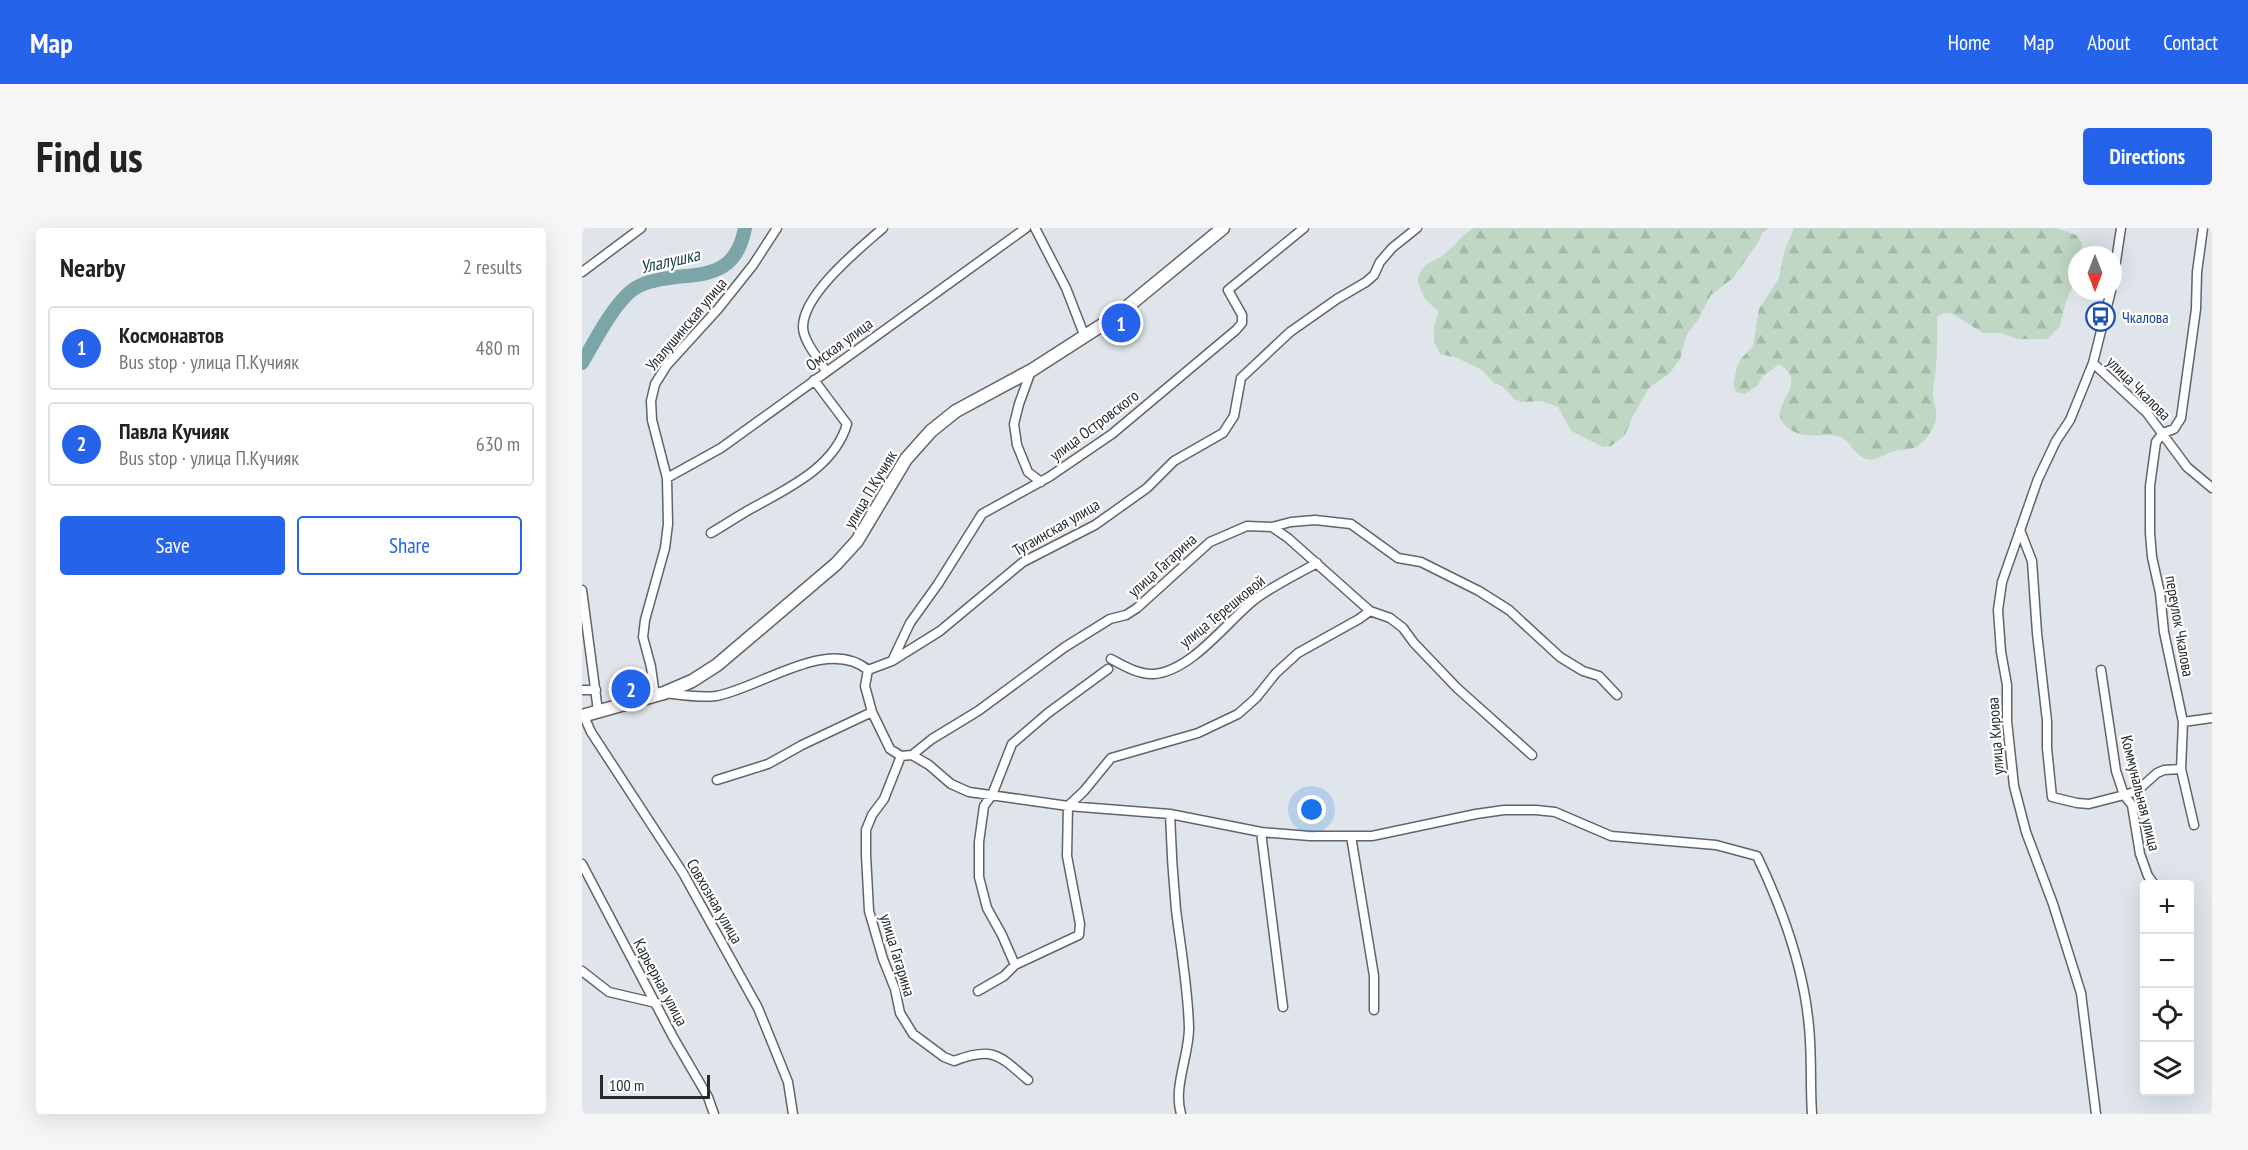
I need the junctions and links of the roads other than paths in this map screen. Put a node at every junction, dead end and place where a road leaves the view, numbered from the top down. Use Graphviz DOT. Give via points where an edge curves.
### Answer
graph roads {
  1 [pos="641,228"];
  2 [pos="777,228"];
  3 [pos="882,228"];
  4 [pos="1026,228"];
  5 [pos="1035,228"];
  6 [pos="1223,228"];
  7 [pos="1304,228"];
  8 [pos="1418,228"];
  9 [pos="2121,228"];
  10 [pos="2203,228"];
  11 [pos="2118,246"];
  12 [pos="582,272"];
  13 [pos="2109,300"];
  14 [pos="1084,337"];
  15 [pos="2092,363"];
  16 [pos="1032,370"];
  17 [pos="826,371"];
  18 [pos="814,380"];
  19 [pos="2163,432"];
  20 [pos="667,478"];
  21 [pos="1041,482"];
  22 [pos="2212,488"];
  23 [pos="1272,527"];
  24 [pos="2020,530"];
  25 [pos="711,533"];
  26 [pos="1317,563"];
  27 [pos="582,590"];
  28 [pos="1370,610"];
  29 [pos="1111,659"];
  30 [pos="892,661"];
  31 [pos="1108,669"];
  32 [pos="868,670"];
  33 [pos="2100,670"];
  34 [pos="582,690"];
  35 [pos="596,690"];
  36 [pos="660,694"];
  37 [pos="1617,695"];
  38 [pos="598,711"];
  39 [pos="872,712"];
  40 [pos="583,716"];
  41 [pos="2212,718"];
  42 [pos="2183,722"];
  43 [pos="912,755"];
  44 [pos="1532,755"];
  45 [pos="901,756"];
  46 [pos="2181,769"];
  47 [pos="717,780"];
  48 [pos="992,795"];
  49 [pos="2124,795"];
  50 [pos="1068,806"];
  51 [pos="1170,814"];
  52 [pos="2194,825"];
  53 [pos="1261,832"];
  54 [pos="1351,837"];
  55 [pos="582,864"];
  56 [pos="2151,880"];
  57 [pos="1016,965"];
  58 [pos="582,971"];
  59 [pos="978,991"];
  60 [pos="656,1004"];
  61 [pos="1283,1006"];
  62 [pos="1374,1010"];
  63 [pos="1028,1080"];
  64 [pos="714,1114"];
  65 [pos="794,1114"];
  66 [pos="1181,1114"];
  67 [pos="1812,1114"];
  68 [pos="2096,1114"];
  1 -- 12 [label="street"];
  2 -- 20 [label="street, Улалушинская улица" via="718,309 667,365 655,384 652,420"];
  3 -- 17 [label="street" via="810,301 803,327"];
  4 -- 17 [label="street, Омская улица"];
  5 -- 14 [label="street" via="1066,288"];
  6 -- 14 [label="street, улица П.Кучияк" via="1116,316"];
  7 -- 21 [label="street, улица Островского" via="1228,290 1242,315 1236,330 1112,434"];
  8 -- 30 [label="street, Тугаинская улица" via="1392,248 1366,282 1290,332 1241,378 1234,416 1223,434 1174,460 1147,488 1095,525 1023,562 940,631"];
  9 -- 11 [label="street"];
  10 -- 19 [label="street" via="2181,418 2174,429"];
  13 -- 15 [label="street, улица Кирова"];
  14 -- 16 [label="street, улица П.Кучияк"];
  15 -- 19 [label="street, улица Чкалова"];
  15 -- 24 [label="street, улица Кирова" via="2070,420 2038,479"];
  16 -- 21 [label="street" via="1014,424 1017,445 1029,472"];
  16 -- 36 [label="street, улица П.Кучияк" via="956,411 931,431 906,459 857,541 837,564 717,665"];
  17 -- 18 [label="street, Омская улица"];
  18 -- 20 [label="street, Омская улица" via="721,448"];
  18 -- 25 [label="street" via="847,424 831,453 791,488"];
  19 -- 22 [label="street, улица Чкалова" via="2187,467"];
  19 -- 42 [label="street, переулок Чкалова" via="2156,442 2150,486 2152,556"];
  20 -- 36 [label="street, Улалушинская улица" via="665,548 643,638"];
  21 -- 30 [label="street, улица Островского" via="982,514 910,623"];
  23 -- 26 [label="street"];
  23 -- 37 [label="street, улица Гагарина" via="1315,520 1350,524 1398,558 1421,562 1479,591 1560,657 1599,676"];
  23 -- 43 [label="street, улица Гагарина" via="1247,526 1210,542 1137,608 1065,647"];
  24 -- 49 [label="street" via="2032,561 2052,797 2089,804"];
  24 -- 68 [label="street, улица Кирова" via="2002,582 1998,610 2014,786 2081,993"];
  26 -- 28 [label="street"];
  26 -- 29 [label="street, улица Терешковой" via="1254,601 1212,641 1174,669 1153,674 1129,669"];
  27 -- 35 [label="street"];
  28 -- 44 [label="street" via="1402,628 1457,688"];
  28 -- 50 [label="street" via="1298,653 1238,714 1198,733 1112,758"];
  30 -- 32 [label="street, Тугаинская улица"];
  31 -- 48 [label="street" via="1012,744"];
  32 -- 36 [label="street" via="859,663 832,657 716,696"];
  32 -- 39 [label="street" via="866,686"];
  33 -- 49 [label="street, Коммунальная улица" via="2116,771"];
  34 -- 35 [label="street"];
  35 -- 38 [label="street"];
  36 -- 38 [label="street, улица П.Кучияк"];
  38 -- 40 [label="street, улица П.Кучияк"];
  39 -- 45 [label="street" via="890,749"];
  39 -- 47 [label="street" via="768,764"];
  40 -- 65 [label="street, Совхозная улица" via="682,873 758,1008 788,1082"];
  41 -- 42 [label="street"];
  42 -- 46 [label="street, переулок Чкалова"];
  43 -- 45 [label="street"];
  43 -- 48 [label="street" via="951,784 969,792"];
  45 -- 63 [label="street, улица Гагарина" via="884,799 866,830 869,911 900,1013 913,1034 944,1057 954,1061 991,1053"];
  46 -- 49 [label="street" via="2157,773 2137,790"];
  46 -- 52 [label="street, переулок Чкалова"];
  48 -- 50 [label="street"];
  48 -- 57 [label="street" via="984,806 980,877 987,908"];
  49 -- 56 [label="street, Коммунальная улица" via="2132,805 2140,854"];
  50 -- 51 [label="street"];
  50 -- 57 [label="street" via="1067,856 1080,924 1078,935"];
  51 -- 53 [label="street"];
  51 -- 66 [label="street" via="1189,1016"];
  53 -- 54 [label="street"];
  53 -- 61 [label="street"];
  54 -- 62 [label="street" via="1374,976"];
  54 -- 67 [label="street" via="1405,830 1485,812 1536,810 1555,812 1611,836 1716,845 1757,856 1788,933 1802,984 1809,1027"];
  55 -- 60 [label="street, Карьерная улица"];
  57 -- 59 [label="street"];
  58 -- 60 [label="street" via="609,992"];
  60 -- 64 [label="street, Карьерная улица"];
}
